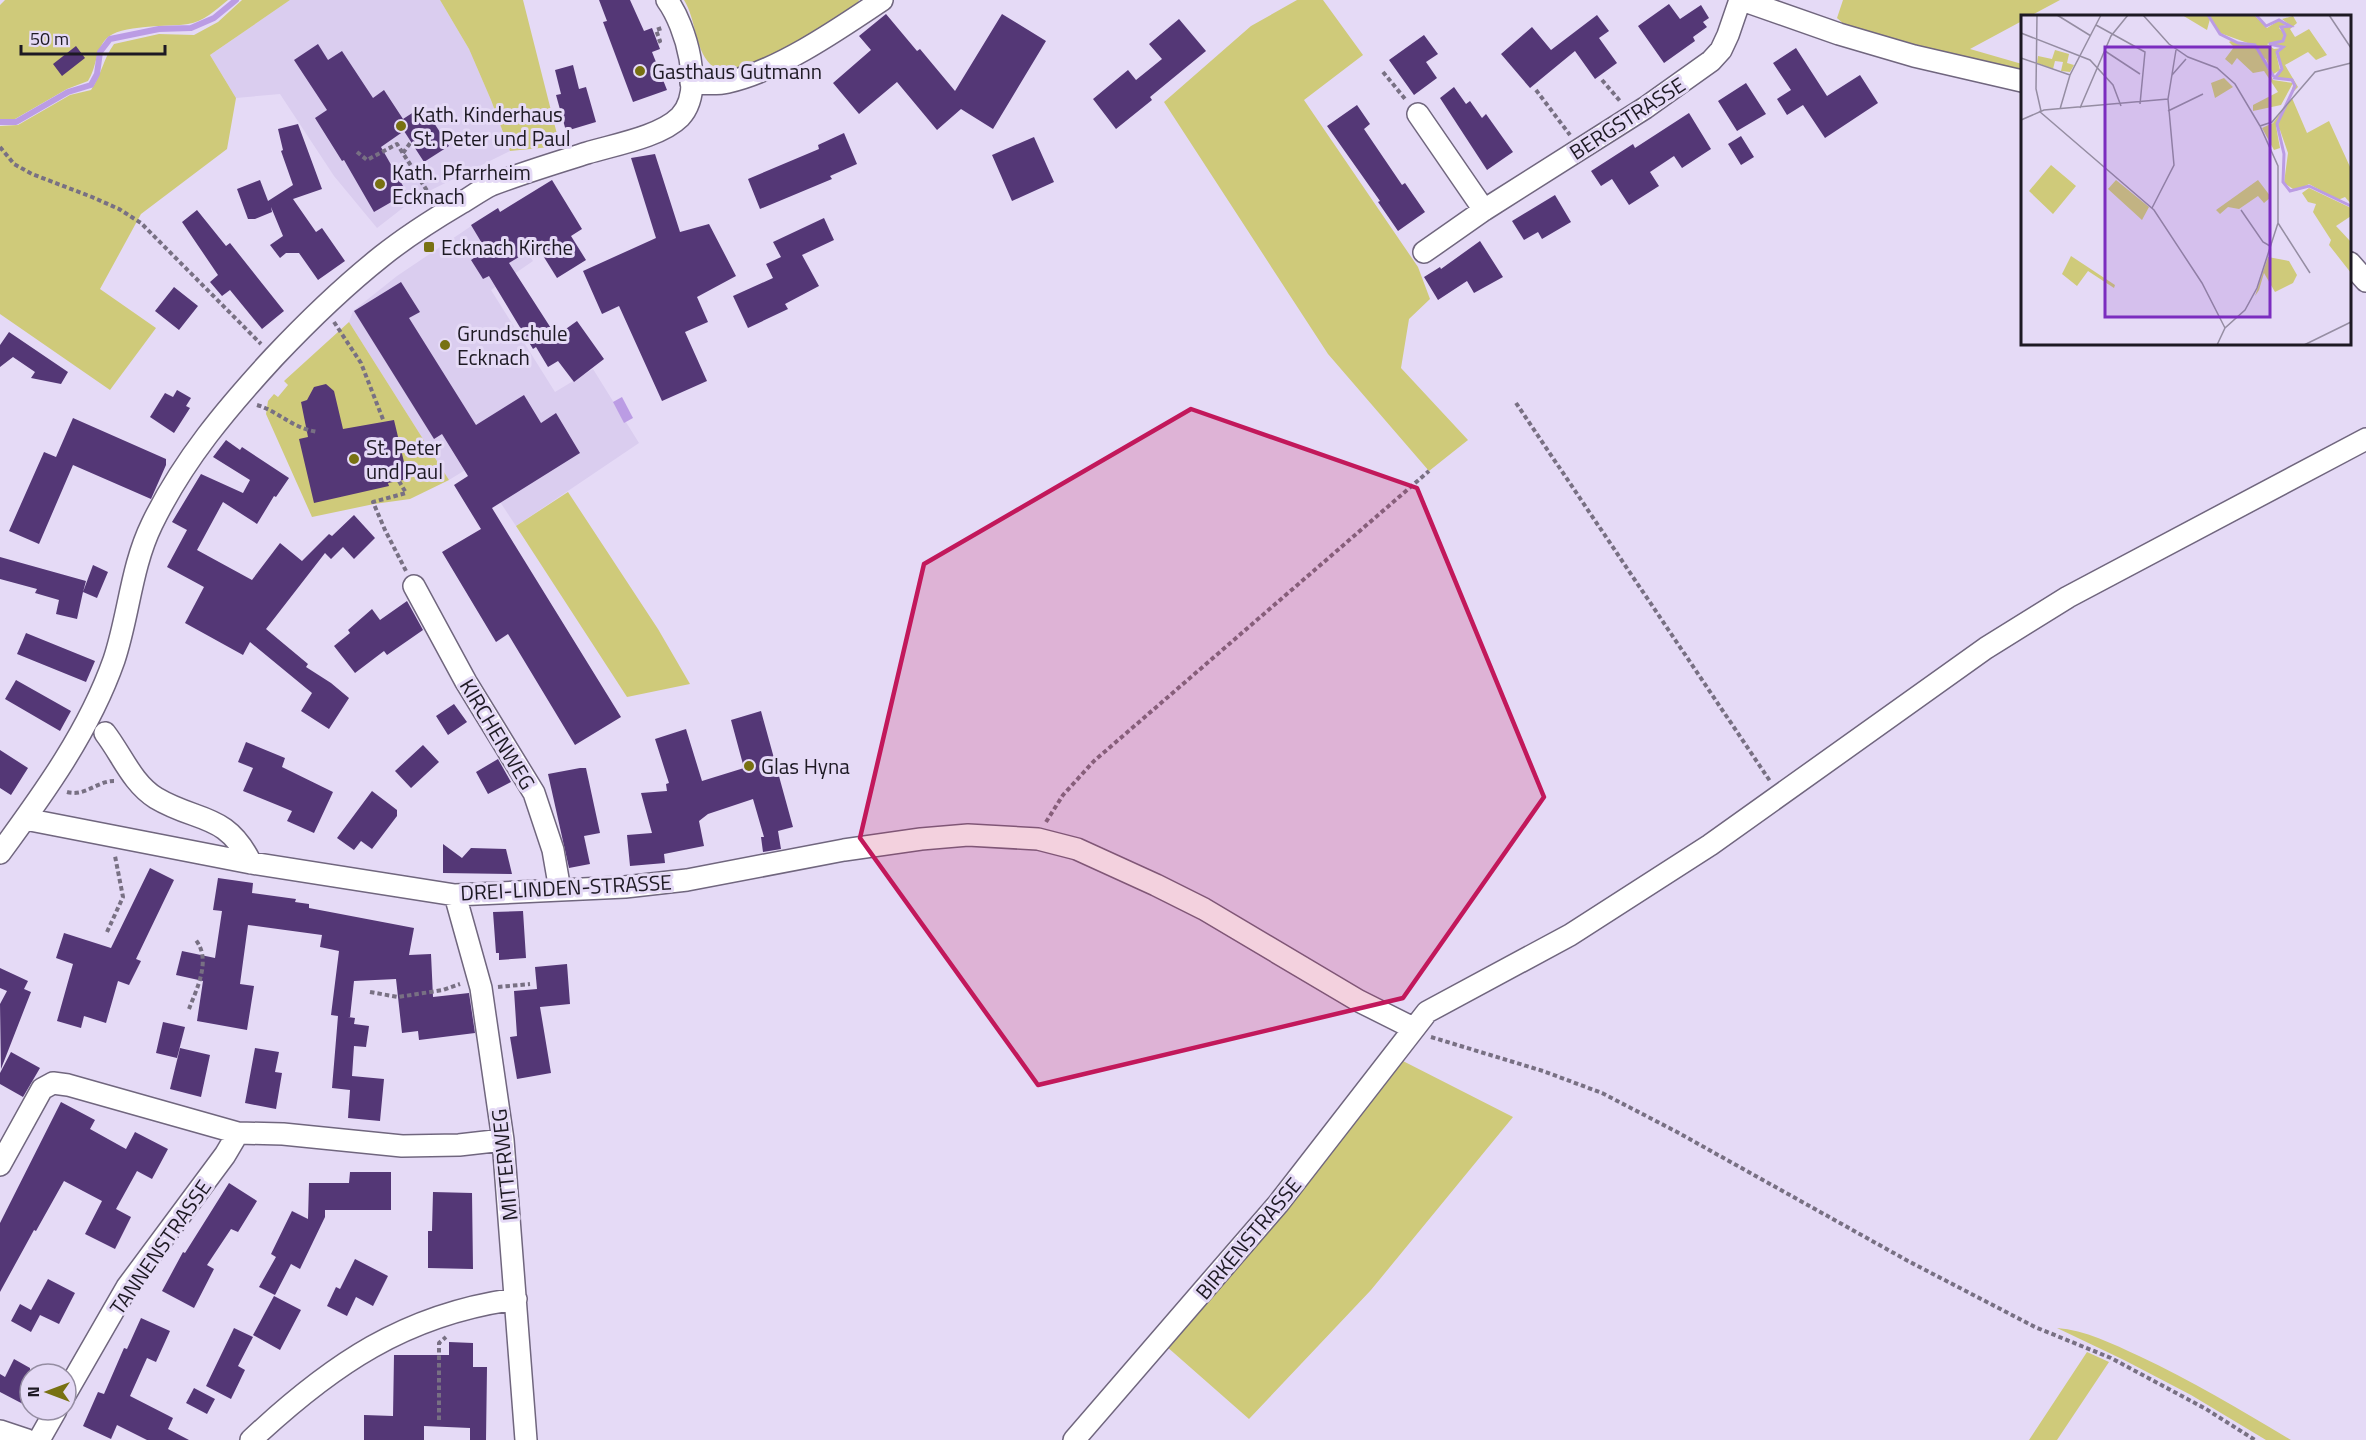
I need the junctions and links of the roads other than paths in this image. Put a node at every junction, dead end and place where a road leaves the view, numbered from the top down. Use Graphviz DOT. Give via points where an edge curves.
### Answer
graph roads {
  1 [pos="667,0"];
  2 [pos="882,0"];
  3 [pos="1741,0"];
  4 [pos="2021,81"];
  5 [pos="691,83"];
  6 [pos="1418,114"];
  7 [pos="1484,210"];
  8 [pos="1425,252"];
  9 [pos="2351,265"];
  10 [pos="2366,281"];
  11 [pos="2366,439"];
  12 [pos="414,586"];
  13 [pos="105,733"];
  14 [pos="25,819"];
  15 [pos="0,853"];
  16 [pos="251,863"];
  17 [pos="561,890"];
  18 [pos="455,895"];
  19 [pos="1413,1028"];
  20 [pos="238,1133"];
  21 [pos="503,1140"];
  22 [pos="0,1165"];
  23 [pos="516,1299"];
  24 [pos="78,1372"];
  25 [pos="49,1422"];
  26 [pos="0,1431"];
  27 [pos="27,1440"];
  28 [pos="39,1440"];
  29 [pos="251,1440"];
  30 [pos="526,1440"];
  31 [pos="1074,1440"];
  1 -- 5 [label="street" via="686,40"];
  2 -- 5 [label="street" via="842,27 750,75 726,83"];
  3 -- 4 [label="street" via="1914,56"];
  3 -- 7 [label="street, BERGSTRASSE" via="1721,50 1711,61"];
  5 -- 14 [label="street" via="682,116 666,127 489,187 441,215 382,255 321,308 275,356 212,427 152,525 133,576 114,658 90,717"];
  6 -- 7 [label="street"];
  7 -- 8 [label="street, BERGSTRASSE"];
  9 -- 10 [label="street"];
  11 -- 19 [label="street, BIRKENSTRASSE" via="2068,597 1986,648 1710,846 1570,935 1427,1012"];
  12 -- 17 [label="street, KIRCHENWEG" via="466,682 534,793 553,850"];
  13 -- 16 [label="street" via="141,785 156,797 218,824 240,842"];
  14 -- 15 [label="street"];
  14 -- 16 [label="street, DREI-LINDEN-STRASSE"];
  16 -- 18 [label="street, DREI-LINDEN-STRASSE"];
  17 -- 18 [label="street, DREI-LINDEN-STRASSE"];
  17 -- 19 [label="street, DREI-LINDEN-STRASSE" via="687,880 921,839 1038,839 1077,849 1185,899 1359,1001"];
  18 -- 21 [label="street, MITTERWEG" via="480,982"];
  19 -- 31 [label="street, BIRKENSTRASSE" via="1278,1204"];
  20 -- 21 [label="street" via="402,1146"];
  20 -- 22 [label="street" via="53,1083 42,1089"];
  20 -- 24 [label="street, TANNENSTRASSE" via="127,1287"];
  21 -- 23 [label="street, MITTERWEG"];
  23 -- 29 [label="street" via="479,1304 407,1328 330,1373"];
  23 -- 30 [label="street, MITTERWEG"];
  25 -- 28 [label="street"];
  26 -- 27 [label="street"];
}
